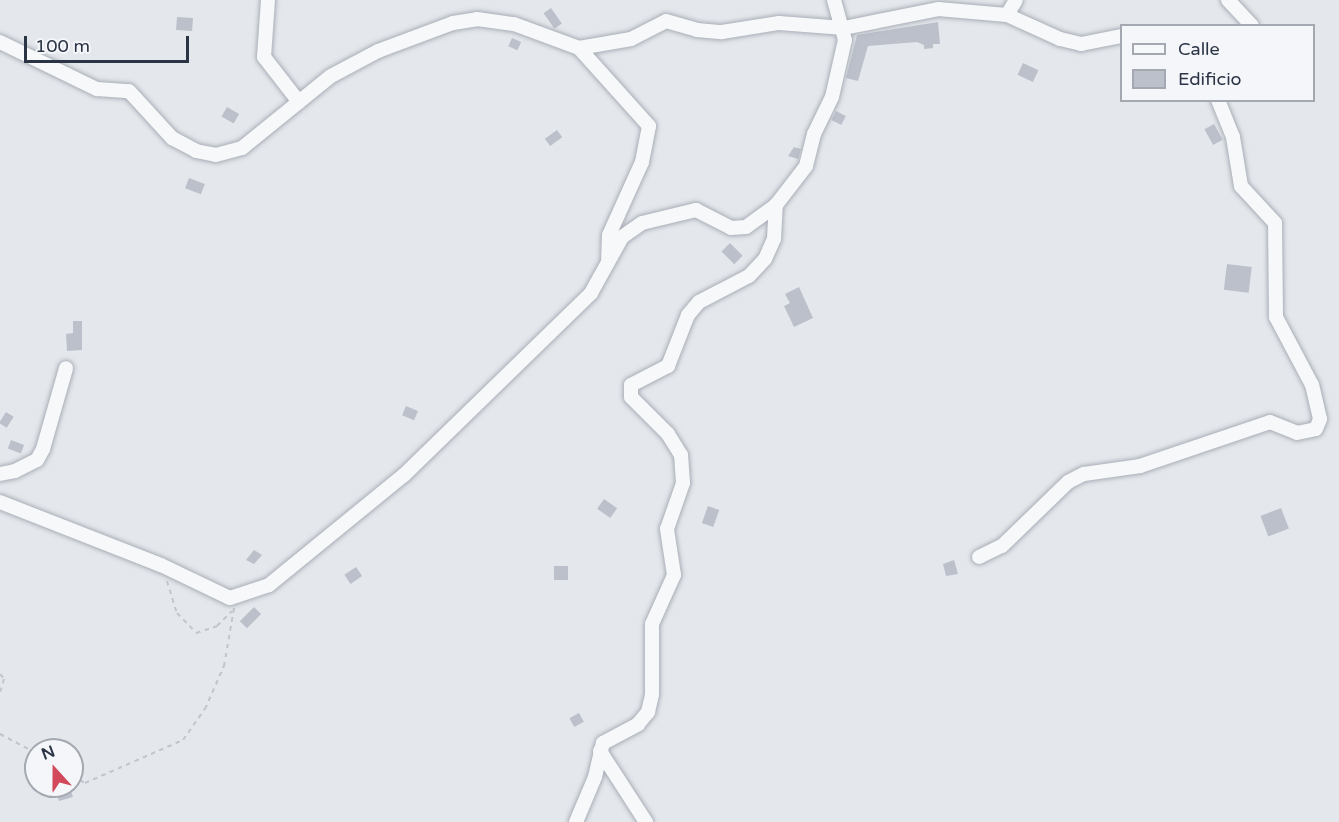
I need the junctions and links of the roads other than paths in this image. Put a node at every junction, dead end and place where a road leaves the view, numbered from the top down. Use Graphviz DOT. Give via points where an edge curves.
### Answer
graph roads {
  1 [pos="268,0"];
  2 [pos="834,0"];
  3 [pos="1016,0"];
  4 [pos="1228,0"];
  5 [pos="939,4"];
  6 [pos="1007,15"];
  7 [pos="1250,24"];
  8 [pos="844,28"];
  9 [pos="1120,36"];
  10 [pos="0,42"];
  11 [pos="579,48"];
  12 [pos="299,102"];
  13 [pos="1219,102"];
  14 [pos="776,205"];
  15 [pos="608,261"];
  16 [pos="66,368"];
  17 [pos="0,474"];
  18 [pos="0,502"];
  19 [pos="979,556"];
  20 [pos="600,751"];
  21 [pos="576,822"];
  22 [pos="646,822"];
  1 -- 12 [label="street" via="264,57"];
  2 -- 8 [label="street"];
  3 -- 6 [label="street"];
  4 -- 7 [label="street"];
  5 -- 6 [label="street"];
  5 -- 8 [label="street"];
  6 -- 9 [label="street" via="1060,39 1081,44"];
  8 -- 11 [label="street" via="779,23 722,32 666,21 631,39"];
  8 -- 14 [label="street" via="845,40 832,97 814,134 806,166"];
  10 -- 12 [label="street" via="97,90 129,91 172,138 208,154 229,154 242,148"];
  11 -- 12 [label="street" via="501,22 453,22 378,51 332,76"];
  11 -- 15 [label="street" via="645,120 650,133 628,199 609,235"];
  13 -- 19 [label="street" via="1233,137 1241,186 1275,222 1276,316 1312,385 1320,418 1316,429 1297,433 1270,422 1140,466 1084,474 1068,482 1002,546"];
  14 -- 15 [label="street" via="746,227 731,228 696,210 642,223 622,237"];
  14 -- 20 [label="street" via="774,239 765,259 749,276 699,302 688,315 668,366 632,385 631,397 668,435 681,455 683,483 667,529 674,575 650,638 653,662 648,712 638,724 612,735"];
  15 -- 18 [label="street" via="591,293 404,475 269,585 232,603 161,565"];
  16 -- 17 [label="street" via="37,460 28,467"];
  20 -- 21 [label="street" via="595,777"];
  20 -- 22 [label="street"];
}
